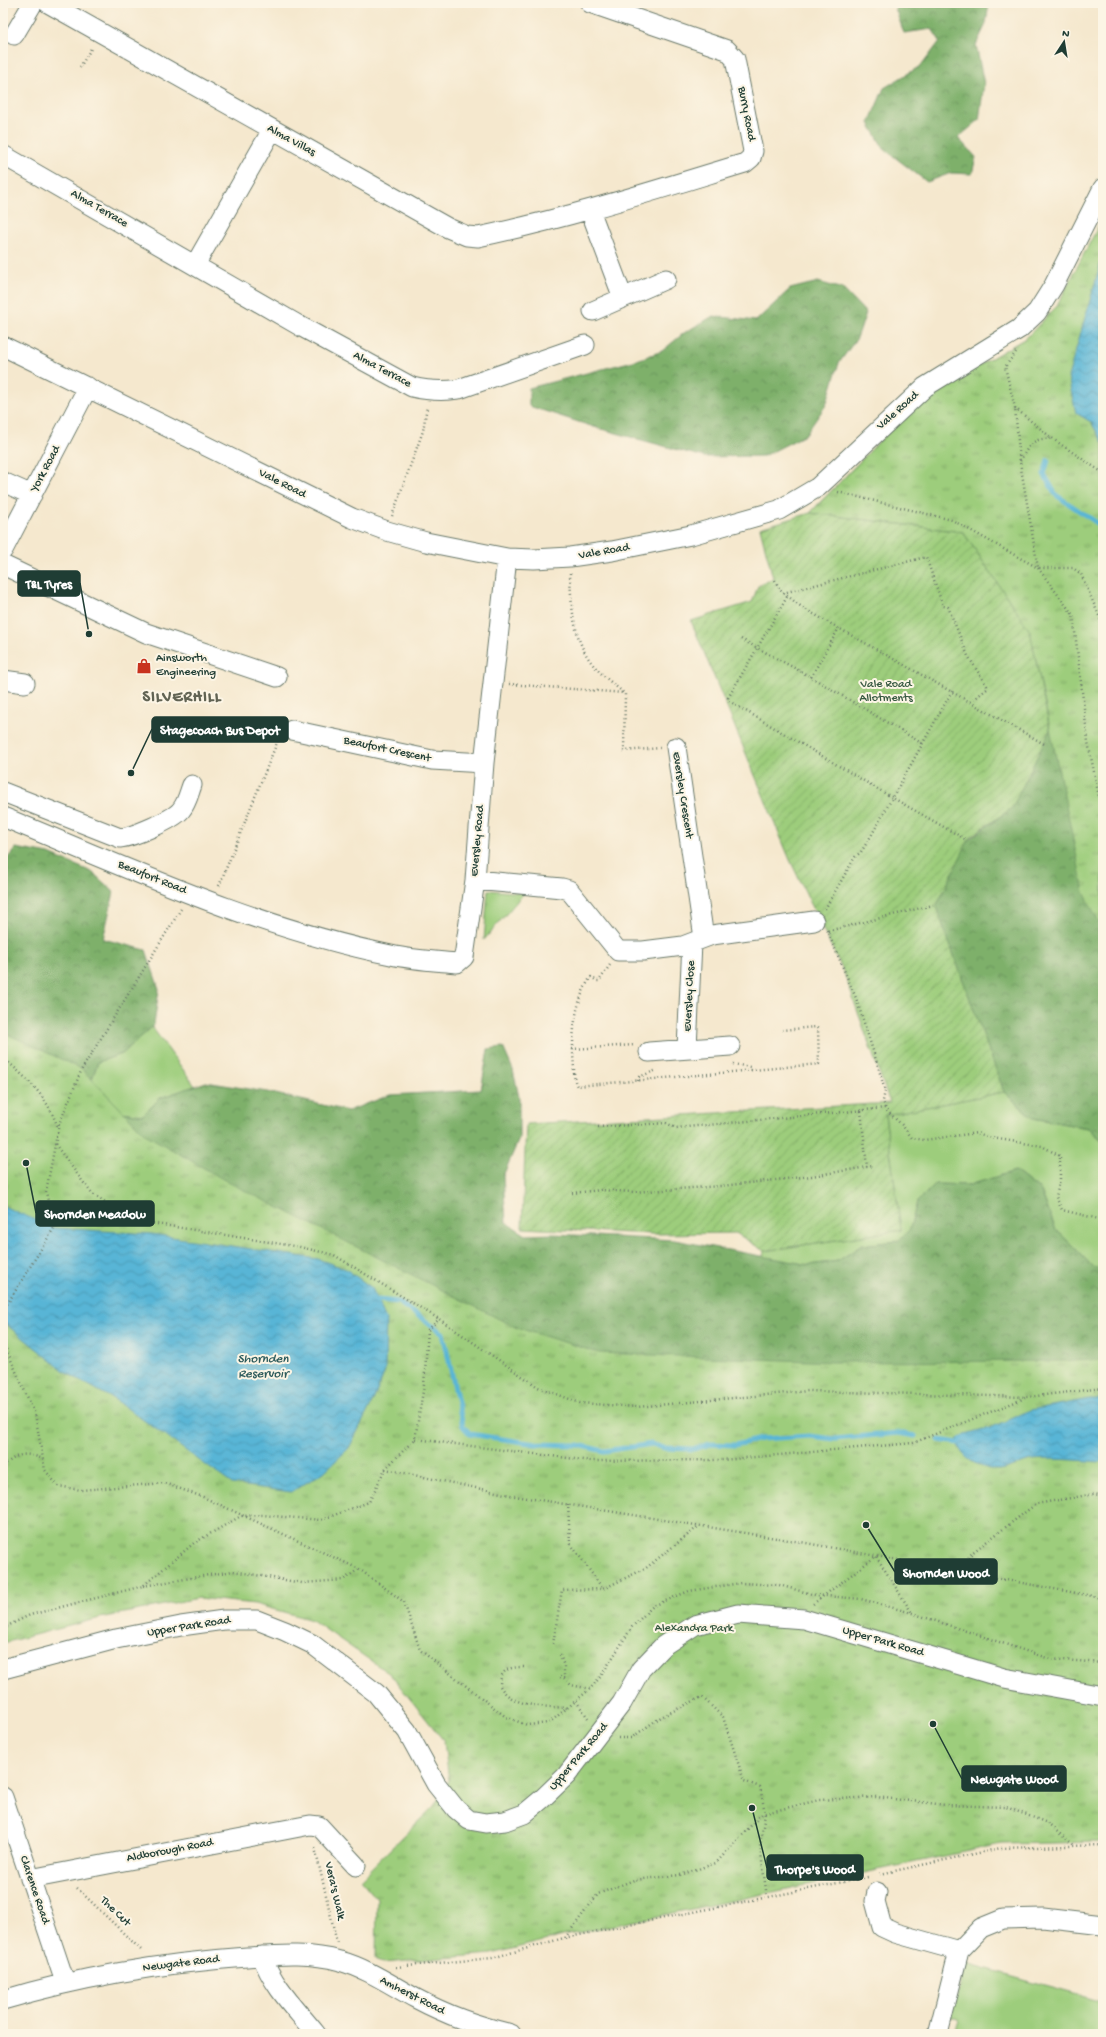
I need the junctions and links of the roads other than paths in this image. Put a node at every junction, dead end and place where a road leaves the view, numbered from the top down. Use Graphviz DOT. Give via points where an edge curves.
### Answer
graph roads {
  1 [pos="33,3"];
  2 [pos="48,3"];
  3 [pos="590,3"];
  4 [pos="14,35"];
  5 [pos="272,130"];
  6 [pos="3,155"];
  7 [pos="1103,188"];
  8 [pos="590,210"];
  9 [pos="545,223"];
  10 [pos="195,265"];
  11 [pos="666,279"];
  12 [pos="622,298"];
  13 [pos="593,311"];
  14 [pos="585,345"];
  15 [pos="3,346"];
  16 [pos="88,387"];
  17 [pos="3,482"];
  18 [pos="32,495"];
  19 [pos="3,550"];
  20 [pos="506,558"];
  21 [pos="3,565"];
  22 [pos="277,677"];
  23 [pos="3,680"];
  24 [pos="25,683"];
  25 [pos="292,730"];
  26 [pos="676,747"];
  27 [pos="484,763"];
  28 [pos="192,785"];
  29 [pos="3,792"];
  30 [pos="3,817"];
  31 [pos="475,880"];
  32 [pos="821,923"];
  33 [pos="302,934"];
  34 [pos="698,940"];
  35 [pos="730,1046"];
  36 [pos="687,1048"];
  37 [pos="654,1051"];
  38 [pos="3,1669"];
  39 [pos="1103,1696"];
  40 [pos="3,1797"];
  41 [pos="11,1852"];
  42 [pos="356,1866"];
  43 [pos="30,1879"];
  44 [pos="874,1881"];
  45 [pos="1103,1925"];
  46 [pos="959,1951"];
  47 [pos="262,1956"];
  48 [pos="360,1969"];
  49 [pos="65,1982"];
  50 [pos="3,2000"];
  51 [pos="316,2034"];
  52 [pos="511,2034"];
  53 [pos="938,2034"];
  1 -- 4 [label="street"];
  2 -- 5 [label="street, Alma Villas"];
  3 -- 8 [label="street, Burry Road" via="727,50 735,59 753,151 751,158 745,163"];
  5 -- 9 [label="street, Alma Villas" via="448,228 467,236 478,237"];
  5 -- 10 [label="street"];
  6 -- 10 [label="street, Alma Terrace"];
  7 -- 20 [label="street, Vale Road" via="1054,285 1037,312 1019,329 925,387 818,487 780,510 691,535 570,558"];
  8 -- 9 [label="street, Burry Road"];
  8 -- 12 [label="street"];
  10 -- 14 [label="street, Alma Terrace" via="398,380 429,391 445,392 459,389"];
  11 -- 12 [label="street"];
  12 -- 13 [label="street"];
  15 -- 16 [label="street, Vale Road"];
  16 -- 18 [label="street, York Road"];
  16 -- 20 [label="street, Vale Road" via="352,518 426,542"];
  17 -- 18 [label="street"];
  18 -- 19 [label="street, York Road"];
  20 -- 27 [label="street, Eversley Road"];
  21 -- 22 [label="street" via="146,633"];
  23 -- 24 [label="street"];
  25 -- 27 [label="street, Beaufort Crescent" via="432,760"];
  26 -- 34 [label="street, Eversley Crescent"];
  27 -- 31 [label="street, Eversley Road"];
  28 -- 29 [label="street" via="185,804 176,815 130,837 120,838"];
  30 -- 33 [label="street, Beaufort Road" via="189,894"];
  31 -- 33 [label="street, Eversley Road" via="464,957 458,963 392,956"];
  31 -- 34 [label="street" via="569,890 618,951 643,951"];
  32 -- 34 [label="street"];
  34 -- 36 [label="street, Eversley Close"];
  35 -- 36 [label="street, Eversley Close"];
  36 -- 37 [label="street, Eversley Close"];
  38 -- 39 [label="street, Upper Park Road" via="116,1639 181,1626 224,1620 257,1620 312,1644 376,1693 407,1731 436,1784 456,1809 469,1820 486,1823 505,1822 530,1809 566,1776 600,1734 641,1669 663,1646 695,1624 738,1614 804,1619 1004,1678"];
  40 -- 41 [label="street, Clarence Road"];
  41 -- 43 [label="street, Clarence Road"];
  42 -- 43 [label="street, Aldborough Road" via="319,1826 310,1825"];
  43 -- 49 [label="street, Clarence Road"];
  44 -- 46 [label="street" via="875,1901 882,1927"];
  45 -- 46 [label="street" via="1043,1918 1003,1919 981,1928"];
  46 -- 53 [label="street"];
  47 -- 48 [label="street, Newgate Road" via="305,1955 341,1961"];
  47 -- 49 [label="street, Newgate Road" via="156,1966"];
  47 -- 51 [label="street" via="275,1984"];
  48 -- 52 [label="street, Amherst Road" via="468,2023"];
  49 -- 50 [label="street, Newgate Road"];
}
